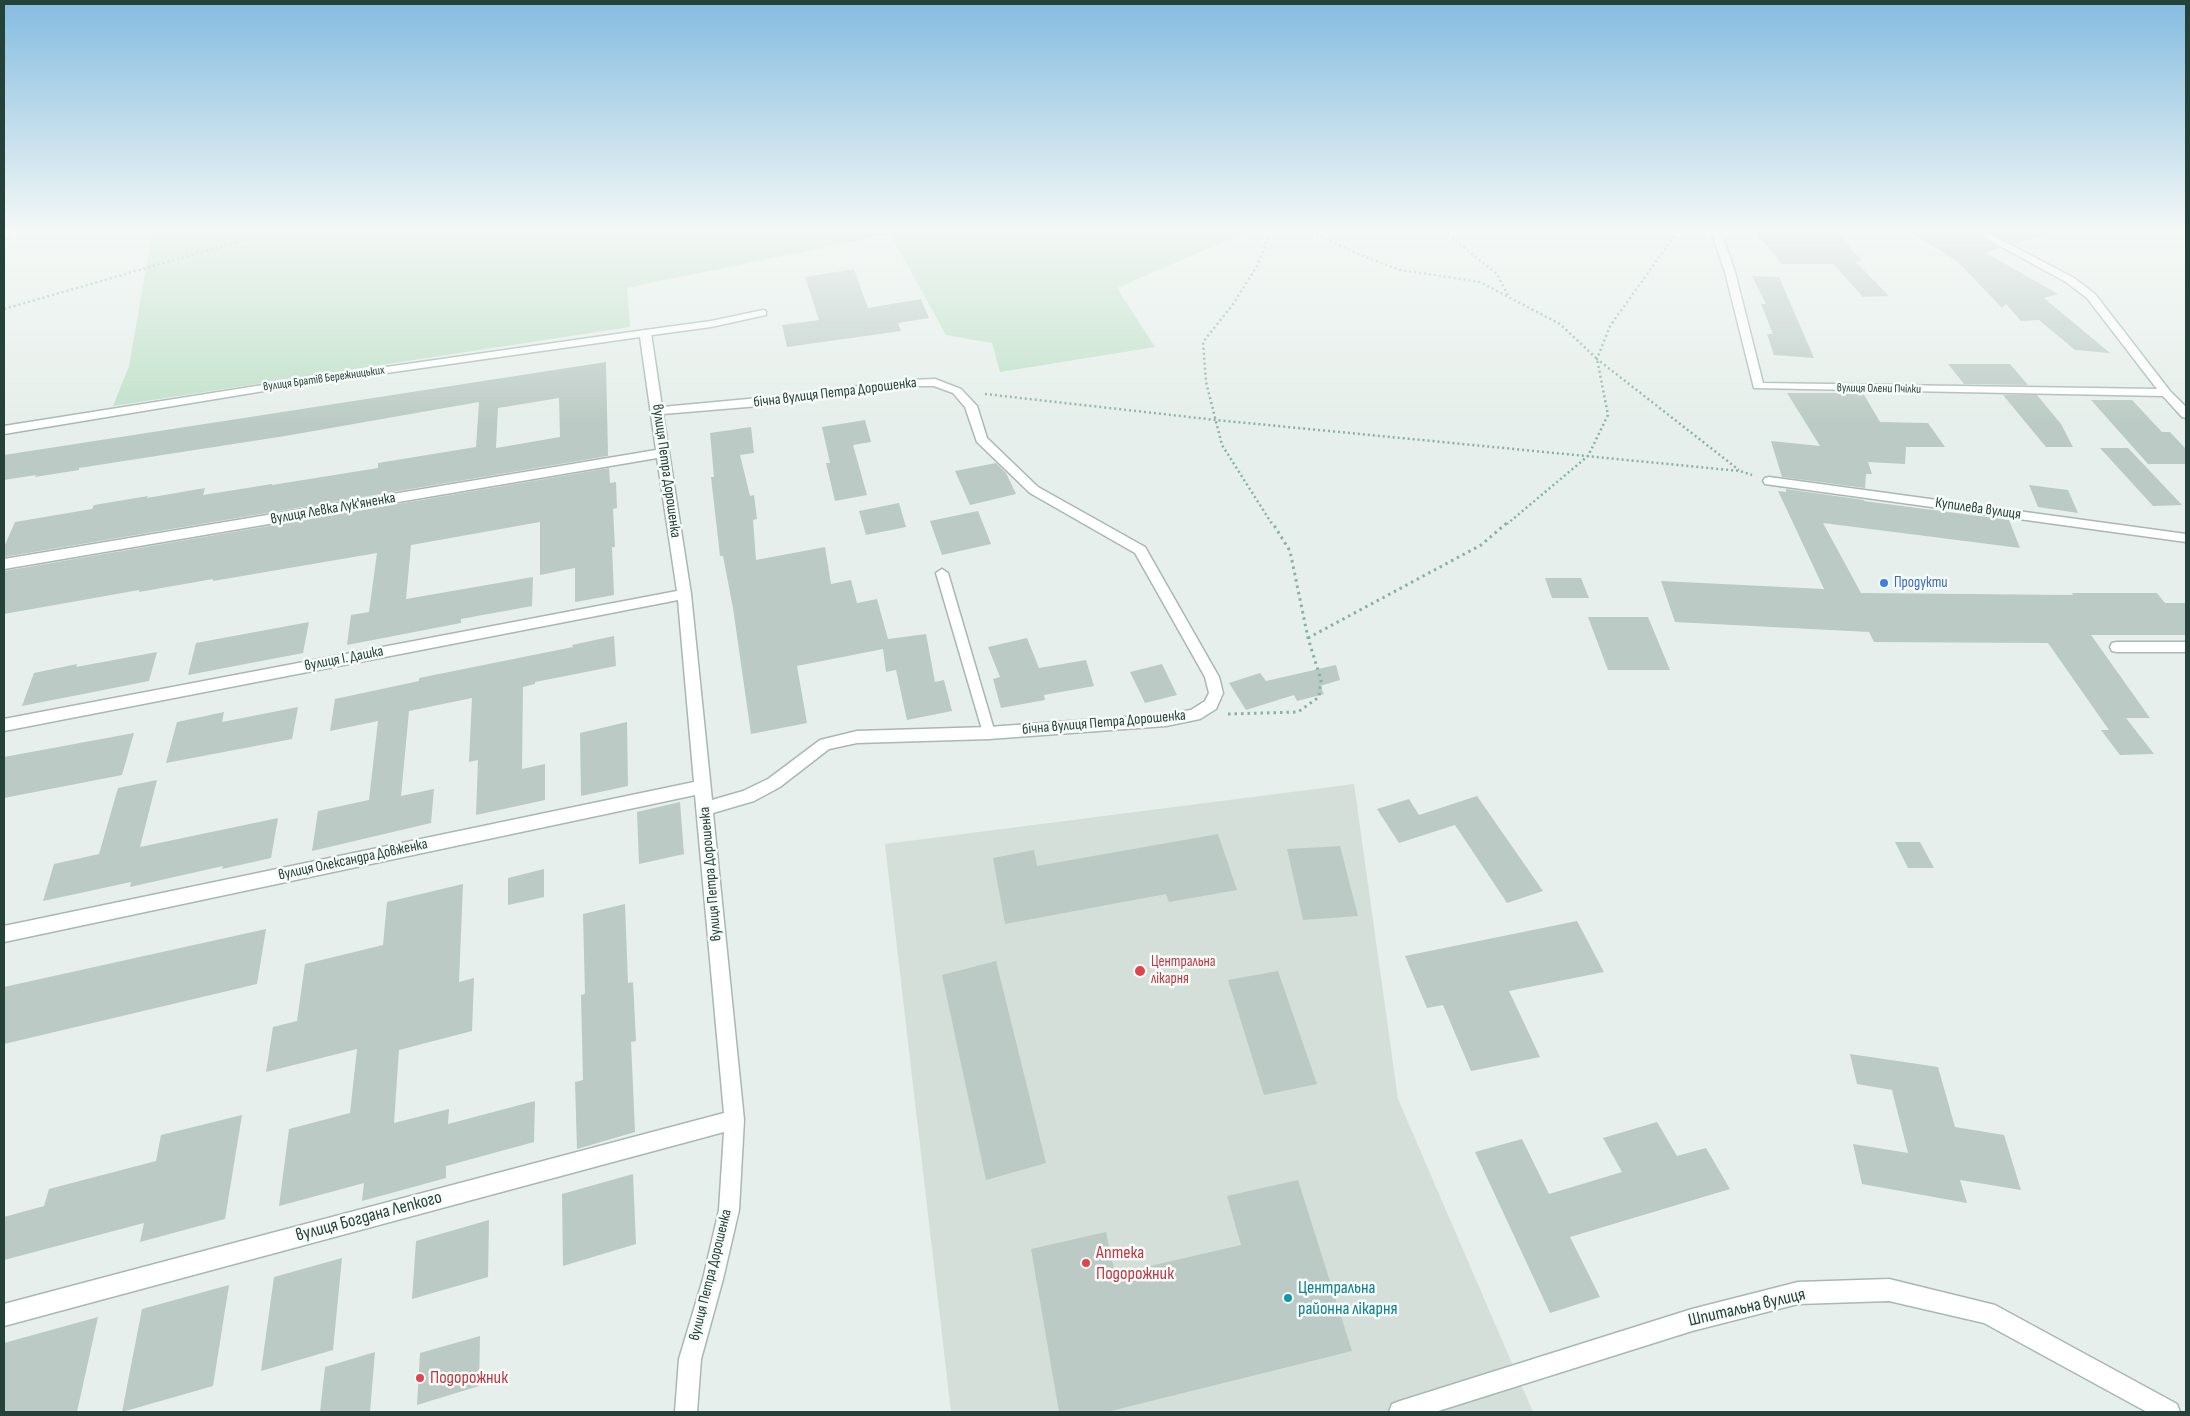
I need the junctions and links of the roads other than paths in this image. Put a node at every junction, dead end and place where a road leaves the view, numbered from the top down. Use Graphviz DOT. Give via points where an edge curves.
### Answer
graph roads {
  1 [pos="1735,294"];
  2 [pos="2087,294"];
  3 [pos="763,313"];
  4 [pos="645,332"];
  5 [pos="2166,394"];
  6 [pos="658,411"];
  7 [pos="2186,414"];
  8 [pos="4,430"];
  9 [pos="663,453"];
  10 [pos="1769,481"];
  11 [pos="2186,538"];
  12 [pos="4,564"];
  13 [pos="942,573"];
  14 [pos="684,594"];
  15 [pos="2118,647"];
  16 [pos="2186,647"];
  17 [pos="4,725"];
  18 [pos="989,733"];
  19 [pos="702,787"];
  20 [pos="705,809"];
  21 [pos="4,934"];
  22 [pos="734,1120"];
  23 [pos="4,1315"];
  24 [pos="686,1412"];
  25 [pos="1400,1412"];
  26 [pos="2169,1412"];
  1 -- 5 [label="street, вулиця Олени Пчілки" via="1758,386"];
  2 -- 5 [label="street" via="2108,316"];
  3 -- 4 [label="lane" via="711,324"];
  4 -- 6 [label="street, вулиця Петра Дорошенка"];
  4 -- 8 [label="street, вулиця Братів Бережницьких" via="288,384"];
  5 -- 7 [label="street"];
  6 -- 9 [label="street, вулиця Петра Дорошенка"];
  6 -- 18 [label="street, бічна вулиця Петра Дорошенка" via="759,402 908,382 935,382 957,391 971,406 982,439 1034,490 1140,550 1212,677 1216,694 1211,705 1195,716 1166,720"];
  9 -- 12 [label="street, вулиця Левка Лук'яненка"];
  9 -- 14 [label="street, вулиця Петра Дорошенка"];
  10 -- 11 [label="street, Купилева вулиця"];
  13 -- 18 [label="lane"];
  14 -- 17 [label="street, вулиця І. Дашка"];
  14 -- 19 [label="street, вулиця Петра Дорошенка"];
  15 -- 16 [label="street"];
  18 -- 20 [label="street, бічна вулиця Петра Дорошенка" via="857,736 825,744 774,783 748,796"];
  19 -- 20 [label="street, вулиця Петра Дорошенка"];
  19 -- 21 [label="street, вулиця Олександра Довженка"];
  20 -- 22 [label="street, вулиця Петра Дорошенка"];
  22 -- 23 [label="street, вулиця Богдана Лепкого"];
  22 -- 24 [label="street, вулиця Петра Дорошенка" via="729,1210 690,1359"];
  25 -- 26 [label="street, Шпитальна вулиця" via="1692,1320 1798,1294 1889,1290 1987,1313"];
}
